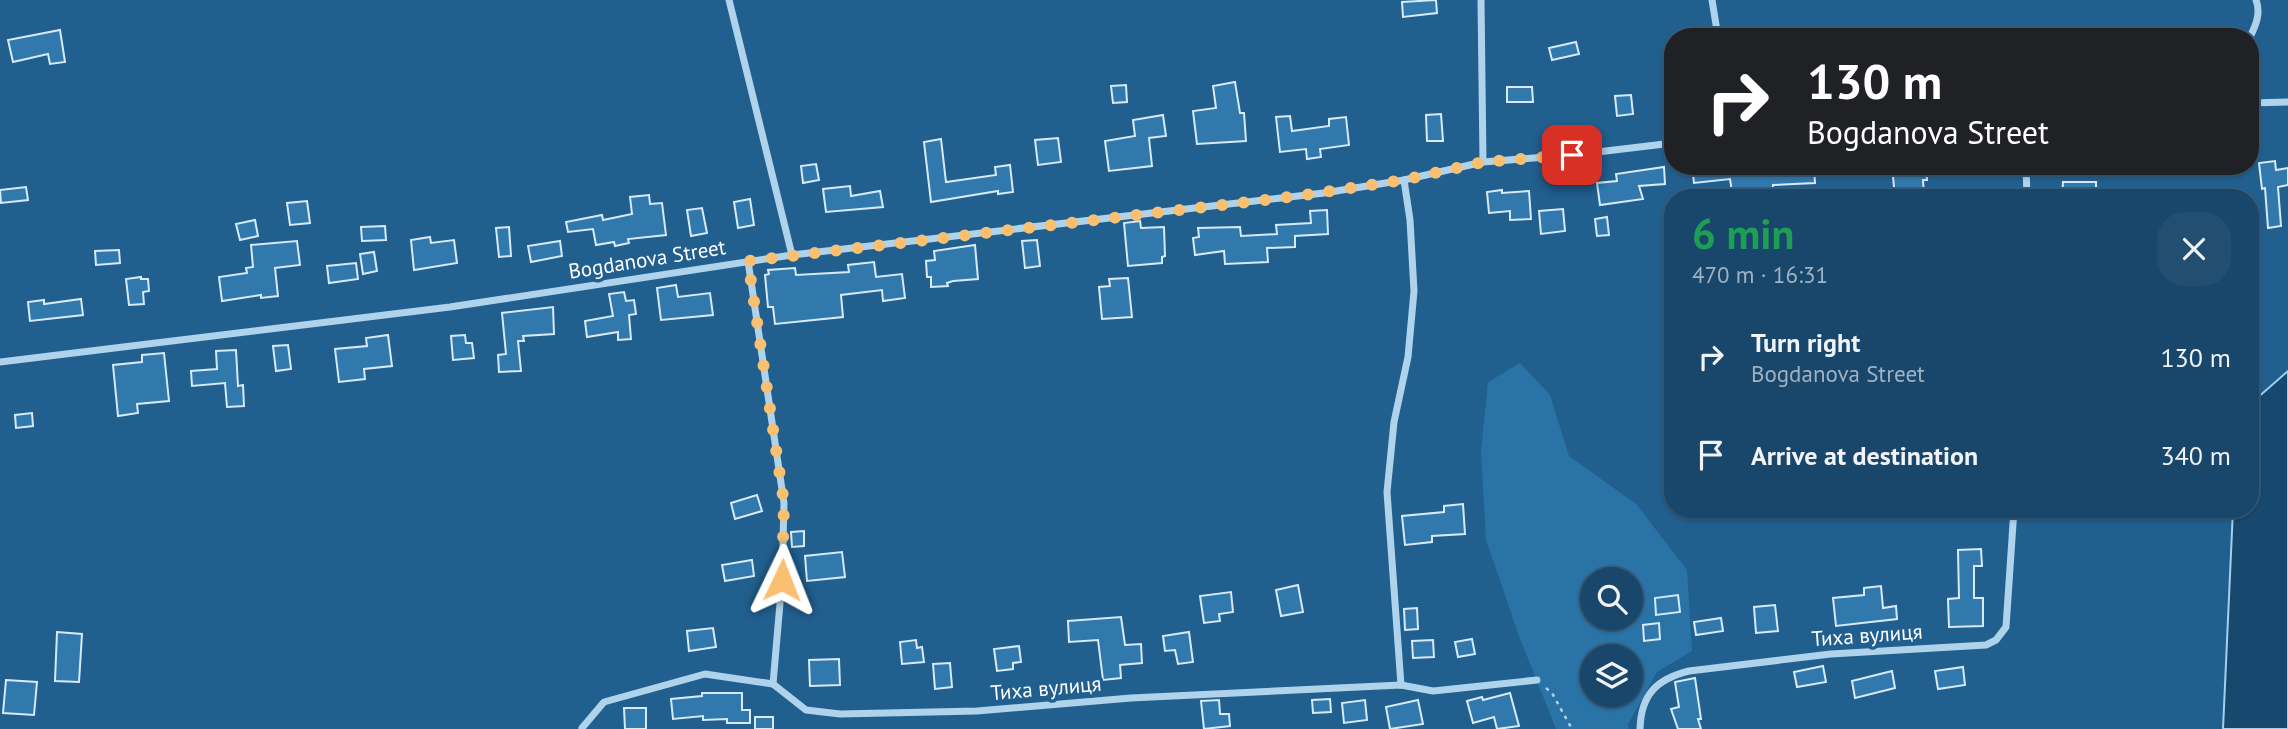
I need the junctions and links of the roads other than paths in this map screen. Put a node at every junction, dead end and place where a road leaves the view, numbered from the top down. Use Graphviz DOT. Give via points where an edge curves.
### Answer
graph roads {
  1 [pos="729,0"];
  2 [pos="1481,0"];
  3 [pos="1712,0"];
  4 [pos="2256,0"];
  5 [pos="1717,28"];
  6 [pos="2254,28"];
  7 [pos="2288,102"];
  8 [pos="2259,103"];
  9 [pos="1664,144"];
  10 [pos="1483,162"];
  11 [pos="1404,180"];
  12 [pos="792,255"];
  13 [pos="748,261"];
  14 [pos="0,362"];
  15 [pos="2013,518"];
  16 [pos="1537,680"];
  17 [pos="773,684"];
  18 [pos="1401,685"];
  19 [pos="582,728"];
  20 [pos="1640,729"];
  1 -- 12 [label="street"];
  2 -- 10 [label="street"];
  3 -- 5 [label="street"];
  4 -- 6 [label="street"];
  7 -- 8 [label="street"];
  9 -- 10 [label="street, Bogdanova Street"];
  10 -- 11 [label="street, Bogdanova Street"];
  11 -- 12 [label="street, Bogdanova Street"];
  11 -- 18 [label="street" via="1414,291 1387,492"];
  12 -- 13 [label="street, Bogdanova Street"];
  13 -- 14 [label="street, Bogdanova Street" via="450,307"];
  13 -- 17 [label="street" via="784,503"];
  15 -- 20 [label="street, Тиха вулиця" via="2006,627 1996,640 1986,645 1832,654 1689,671 1673,675 1650,692"];
  16 -- 18 [label="street, Тиха вулиця" via="1433,691"];
  17 -- 18 [label="street, Тиха вулиця" via="806,710 840,714 976,711 1131,698"];
  17 -- 19 [label="street, Тиха вулиця" via="705,674 604,702"];
}
